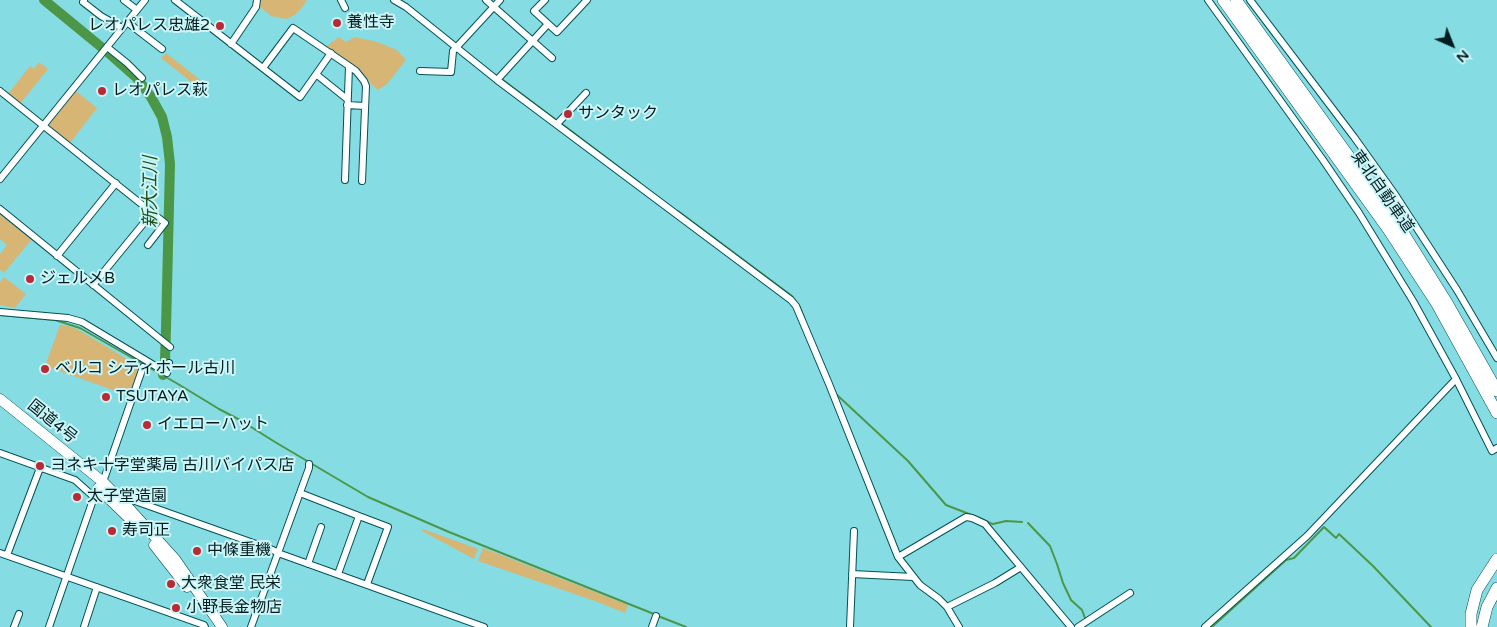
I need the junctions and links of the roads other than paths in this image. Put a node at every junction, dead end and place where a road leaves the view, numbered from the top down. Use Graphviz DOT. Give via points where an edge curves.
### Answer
graph roads {
  1 [pos="84,0"];
  2 [pos="124,0"];
  3 [pos="145,0"];
  4 [pos="174,0"];
  5 [pos="257,0"];
  6 [pos="341,0"];
  7 [pos="394,0"];
  8 [pos="486,0"];
  9 [pos="500,0"];
  10 [pos="545,0"];
  11 [pos="587,0"];
  12 [pos="1208,0"];
  13 [pos="1223,0"];
  14 [pos="1236,0"];
  15 [pos="1250,0"];
  16 [pos="494,6"];
  17 [pos="345,8"];
  18 [pos="136,10"];
  19 [pos="127,22"];
  20 [pos="548,24"];
  21 [pos="121,29"];
  22 [pos="533,40"];
  23 [pos="231,44"];
  24 [pos="456,47"];
  25 [pos="105,49"];
  26 [pos="162,49"];
  27 [pos="331,54"];
  28 [pos="552,58"];
  29 [pos="349,66"];
  30 [pos="263,68"];
  31 [pos="420,71"];
  32 [pos="317,75"];
  33 [pos="142,78"];
  34 [pos="497,80"];
  35 [pos="0,91"];
  36 [pos="586,93"];
  37 [pos="347,102"];
  38 [pos="365,106"];
  39 [pos="557,124"];
  40 [pos="44,125"];
  41 [pos="0,179"];
  42 [pos="345,180"];
  43 [pos="362,181"];
  44 [pos="116,183"];
  45 [pos="0,209"];
  46 [pos="152,213"];
  47 [pos="148,245"];
  48 [pos="57,256"];
  49 [pos="93,285"];
  50 [pos="0,312"];
  51 [pos="168,345"];
  52 [pos="1497,358"];
  53 [pos="143,367"];
  54 [pos="168,368"];
  55 [pos="1475,372"];
  56 [pos="1456,379"];
  57 [pos="1497,391"];
  58 [pos="0,399"];
  59 [pos="0,406"];
  60 [pos="1497,413"];
  61 [pos="1497,423"];
  62 [pos="1497,448"];
  63 [pos="0,453"];
  64 [pos="309,464"];
  65 [pos="40,468"];
  66 [pos="98,489"];
  67 [pos="300,493"];
  68 [pos="126,505"];
  69 [pos="359,516"];
  70 [pos="322,527"];
  71 [pos="854,531"];
  72 [pos="0,552"];
  73 [pos="278,553"];
  74 [pos="7,555"];
  75 [pos="898,557"];
  76 [pos="1497,560"];
  77 [pos="308,564"];
  78 [pos="1020,567"];
  79 [pos="338,574"];
  80 [pos="852,574"];
  81 [pos="67,577"];
  82 [pos="913,577"];
  83 [pos="367,584"];
  84 [pos="97,587"];
  85 [pos="1497,588"];
  86 [pos="1130,593"];
  87 [pos="1497,600"];
  88 [pos="947,608"];
  89 [pos="19,614"];
  90 [pos="656,616"];
  91 [pos="14,627"];
  92 [pos="49,627"];
  93 [pos="84,627"];
  94 [pos="205,627"];
  95 [pos="214,627"];
  96 [pos="222,627"];
  97 [pos="250,627"];
  98 [pos="484,627"];
  99 [pos="652,627"];
  100 [pos="850,627"];
  101 [pos="959,627"];
  102 [pos="1070,627"];
  103 [pos="1078,627"];
  104 [pos="1205,627"];
  105 [pos="1471,627"];
  106 [pos="1482,627"];
  107 [pos="1487,627"];
  1 -- 21 [label="street"];
  2 -- 18 [label="street"];
  3 -- 18 [label="street"];
  4 -- 23 [label="street"];
  5 -- 23 [label="street" via="256,7"];
  6 -- 17 [label="street"];
  7 -- 24 [label="street"];
  8 -- 16 [label="street"];
  9 -- 16 [label="street"];
  10 -- 20 [label="street" via="534,12"];
  11 -- 20 [label="street" via="557,32"];
  12 -- 56 [label="street" via="1326,158 1386,255"];
  13 -- 55 [label="highway, 東北自動車道" via="1388,229 1437,304"];
  14 -- 57 [label="highway, 東北自動車道" via="1397,223"];
  15 -- 52 [label="street" via="1394,193"];
  16 -- 22 [label="street"];
  16 -- 24 [label="street"];
  18 -- 19 [label="street"];
  19 -- 21 [label="street"];
  19 -- 26 [label="street"];
  20 -- 22 [label="street"];
  21 -- 25 [label="street"];
  22 -- 28 [label="street"];
  22 -- 34 [label="street"];
  23 -- 30 [label="street"];
  24 -- 31 [label="street" via="450,72"];
  24 -- 34 [label="street"];
  25 -- 33 [label="street" via="127,63"];
  25 -- 40 [label="street"];
  27 -- 29 [label="street"];
  27 -- 30 [label="street" via="293,28"];
  27 -- 32 [label="street"];
  29 -- 37 [label="street"];
  29 -- 38 [label="street" via="356,70 366,86"];
  30 -- 32 [label="street" via="300,96"];
  32 -- 37 [label="street"];
  34 -- 39 [label="street"];
  35 -- 40 [label="street"];
  36 -- 39 [label="street"];
  37 -- 38 [label="street"];
  37 -- 42 [label="street"];
  38 -- 43 [label="street"];
  39 -- 75 [label="street" via="787,296 796,306"];
  40 -- 41 [label="street"];
  40 -- 44 [label="street"];
  44 -- 46 [label="street"];
  44 -- 48 [label="street"];
  45 -- 48 [label="street"];
  46 -- 47 [label="street" via="165,223"];
  46 -- 49 [label="street"];
  48 -- 49 [label="street"];
  49 -- 51 [label="street"];
  50 -- 54 [label="street" via="82,322 155,365"];
  53 -- 66 [label="street"];
  55 -- 60 [label="highway, 東北自動車道"];
  55 -- 61 [label="highway"];
  56 -- 62 [label="street" via="1492,451"];
  56 -- 104 [label="street" via="1306,536"];
  58 -- 66 [label="highway, 国道4号"];
  59 -- 66 [label="highway, 国道4号"];
  63 -- 65 [label="street"];
  64 -- 67 [label="street"];
  65 -- 66 [label="street"];
  65 -- 74 [label="street"];
  66 -- 68 [label="highway, 国道4号"];
  66 -- 81 [label="street"];
  66 -- 95 [label="highway, 国道4号" via="169,562"];
  67 -- 69 [label="street"];
  67 -- 73 [label="street"];
  68 -- 73 [label="street" via="133,498"];
  68 -- 96 [label="highway, 国道4号" via="175,559"];
  69 -- 79 [label="street"];
  69 -- 83 [label="street" via="388,527"];
  70 -- 77 [label="street"];
  71 -- 80 [label="street"];
  72 -- 74 [label="street"];
  73 -- 77 [label="street"];
  73 -- 97 [label="street"];
  74 -- 81 [label="street"];
  75 -- 78 [label="street" via="966,517 985,524"];
  75 -- 82 [label="street"];
  76 -- 105 [label="highway" via="1477,590"];
  77 -- 79 [label="street"];
  78 -- 88 [label="street" via="995,584"];
  78 -- 102 [label="street"];
  79 -- 83 [label="street"];
  80 -- 82 [label="street"];
  80 -- 100 [label="street"];
  81 -- 84 [label="street"];
  81 -- 92 [label="street"];
  82 -- 88 [label="street"];
  83 -- 98 [label="street"];
  84 -- 93 [label="street"];
  84 -- 94 [label="street"];
  85 -- 106 [label="highway" via="1487,606"];
  86 -- 103 [label="street"];
  87 -- 107 [label="highway"];
  88 -- 101 [label="street"];
  89 -- 91 [label="street"];
  90 -- 99 [label="street"];
}
